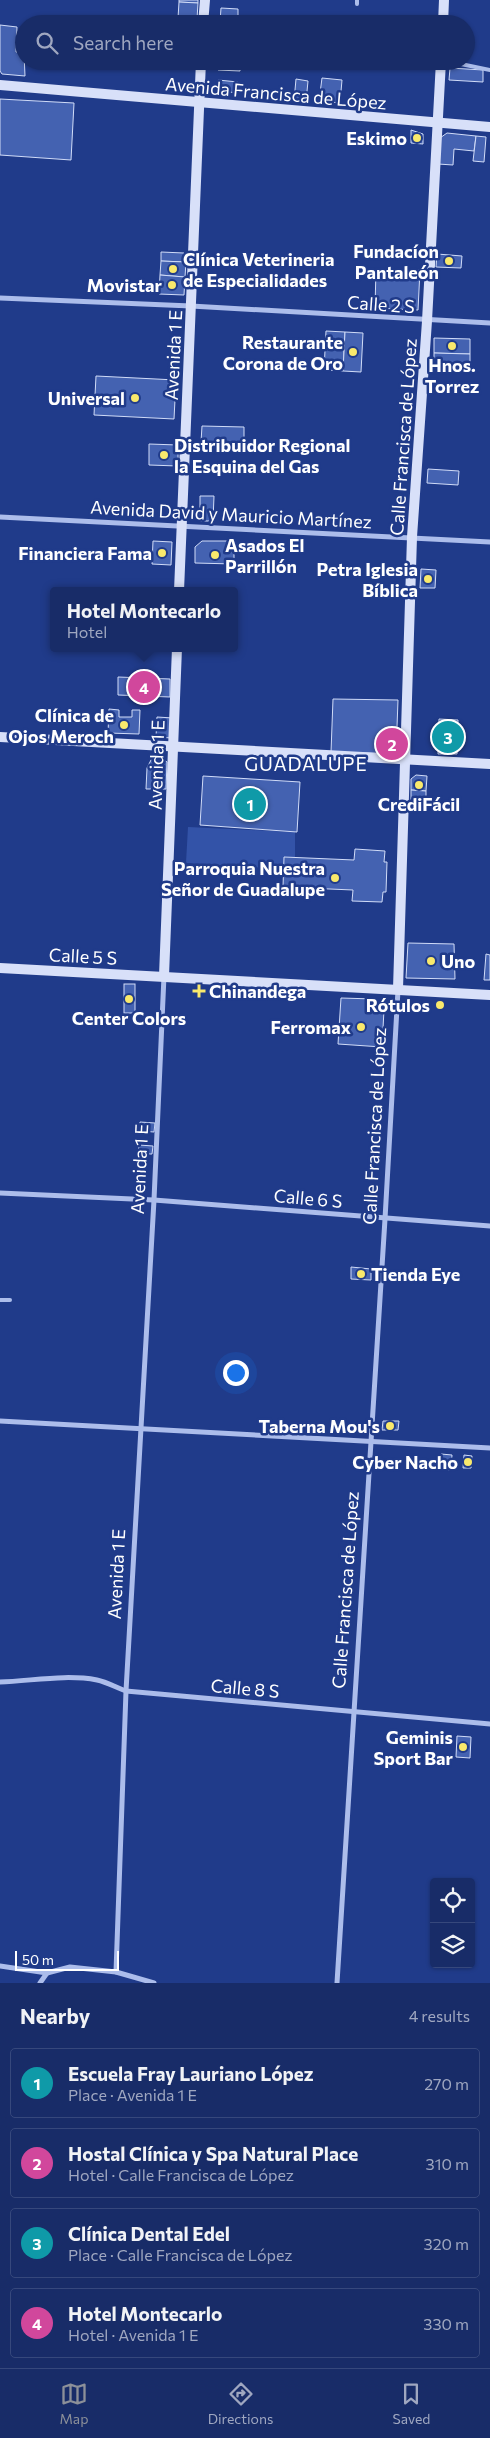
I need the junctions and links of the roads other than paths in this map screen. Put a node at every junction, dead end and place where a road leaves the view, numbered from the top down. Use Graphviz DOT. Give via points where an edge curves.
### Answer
graph roads {
  1 [pos="205,0"];
  2 [pos="444,0"];
  3 [pos="204,15"];
  4 [pos="443,15"];
  5 [pos="475,67"];
  6 [pos="200,70"];
  7 [pos="441,70"];
  8 [pos="490,70"];
  9 [pos="0,85"];
  10 [pos="198,102"];
  11 [pos="438,123"];
  12 [pos="490,127"];
  13 [pos="0,298"];
  14 [pos="191,306"];
  15 [pos="427,321"];
  16 [pos="490,323"];
  17 [pos="0,517"];
  18 [pos="181,525"];
  19 [pos="412,537"];
  20 [pos="490,542"];
  21 [pos="179,587"];
  22 [pos="177,652"];
  23 [pos="0,737"];
  24 [pos="173,746"];
  25 [pos="406,759"];
  26 [pos="490,764"];
  27 [pos="0,968"];
  28 [pos="164,976"];
  29 [pos="398,989"];
  30 [pos="490,995"];
  31 [pos="0,1193"];
  32 [pos="154,1200"];
  33 [pos="386,1218"];
  34 [pos="490,1226"];
  35 [pos="0,1300"];
  36 [pos="10,1300"];
  37 [pos="0,1421"];
  38 [pos="140,1430"];
  39 [pos="371,1442"];
  40 [pos="490,1448"];
  41 [pos="0,1682"];
  42 [pos="126,1692"];
  43 [pos="354,1711"];
  44 [pos="490,1724"];
  45 [pos="0,1966"];
  46 [pos="116,1972"];
  47 [pos="47,1973"];
  48 [pos="40,1983"];
  49 [pos="154,1983"];
  50 [pos="337,1983"];
  1 -- 3 [label="street"];
  2 -- 4 [label="street"];
  5 -- 8 [label="lane"];
  6 -- 10 [label="street, Avenida 1 E"];
  7 -- 11 [label="street, Calle Francisca de López"];
  9 -- 10 [label="street, Avenida Francisca de López"];
  10 -- 11 [label="street, Avenida Francisca de López"];
  10 -- 14 [label="street, Avenida 1 E"];
  11 -- 12 [label="street, Avenida Francisca de López"];
  11 -- 15 [label="street, Calle Francisca de López"];
  13 -- 14 [label="street, Calle 2 S"];
  14 -- 15 [label="street, Calle 2 S"];
  14 -- 18 [label="street, Avenida 1 E"];
  15 -- 16 [label="street, Calle 2 S"];
  15 -- 19 [label="street, Calle Francisca de López"];
  17 -- 18 [label="street, Avenida David y Mauricio Martínez"];
  18 -- 19 [label="street, Avenida David y Mauricio Martínez"];
  18 -- 21 [label="street, Avenida 1 E"];
  19 -- 20 [label="street, Avenida David y Mauricio Martínez"];
  19 -- 25 [label="street, Calle Francisca de López"];
  22 -- 24 [label="street, Avenida 1 E"];
  23 -- 24 [label="street"];
  24 -- 25 [label="street"];
  24 -- 28 [label="street, Avenida 1 E"];
  25 -- 26 [label="street"];
  25 -- 29 [label="street, Calle Francisca de López"];
  27 -- 28 [label="street, Calle 5 S"];
  28 -- 29 [label="street, Calle 5 S"];
  28 -- 32 [label="street, Avenida 1 E"];
  29 -- 30 [label="street, Calle 5 S"];
  29 -- 33 [label="street, Calle Francisca de López"];
  31 -- 32 [label="street, Calle 6 S"];
  32 -- 33 [label="street, Calle 6 S"];
  32 -- 38 [label="street, Avenida 1 E"];
  33 -- 34 [label="street, Calle 6 S"];
  33 -- 39 [label="street, Calle Francisca de López"];
  35 -- 36 [label="lane"];
  37 -- 38 [label="street"];
  38 -- 39 [label="street"];
  38 -- 42 [label="street, Avenida 1 E"];
  39 -- 40 [label="street"];
  39 -- 43 [label="street, Calle Francisca de López"];
  41 -- 42 [label="street, Calle 8 S" via="67,1677 99,1680"];
  42 -- 43 [label="street, Calle 8 S"];
  42 -- 46 [label="street, Avenida 1 E"];
  43 -- 44 [label="street, Calle 8 S"];
  43 -- 50 [label="street, Calle Francisca de López"];
  45 -- 47 [label="street"];
  46 -- 47 [label="street" via="70,1967"];
  46 -- 49 [label="street"];
  47 -- 48 [label="street"];
}
